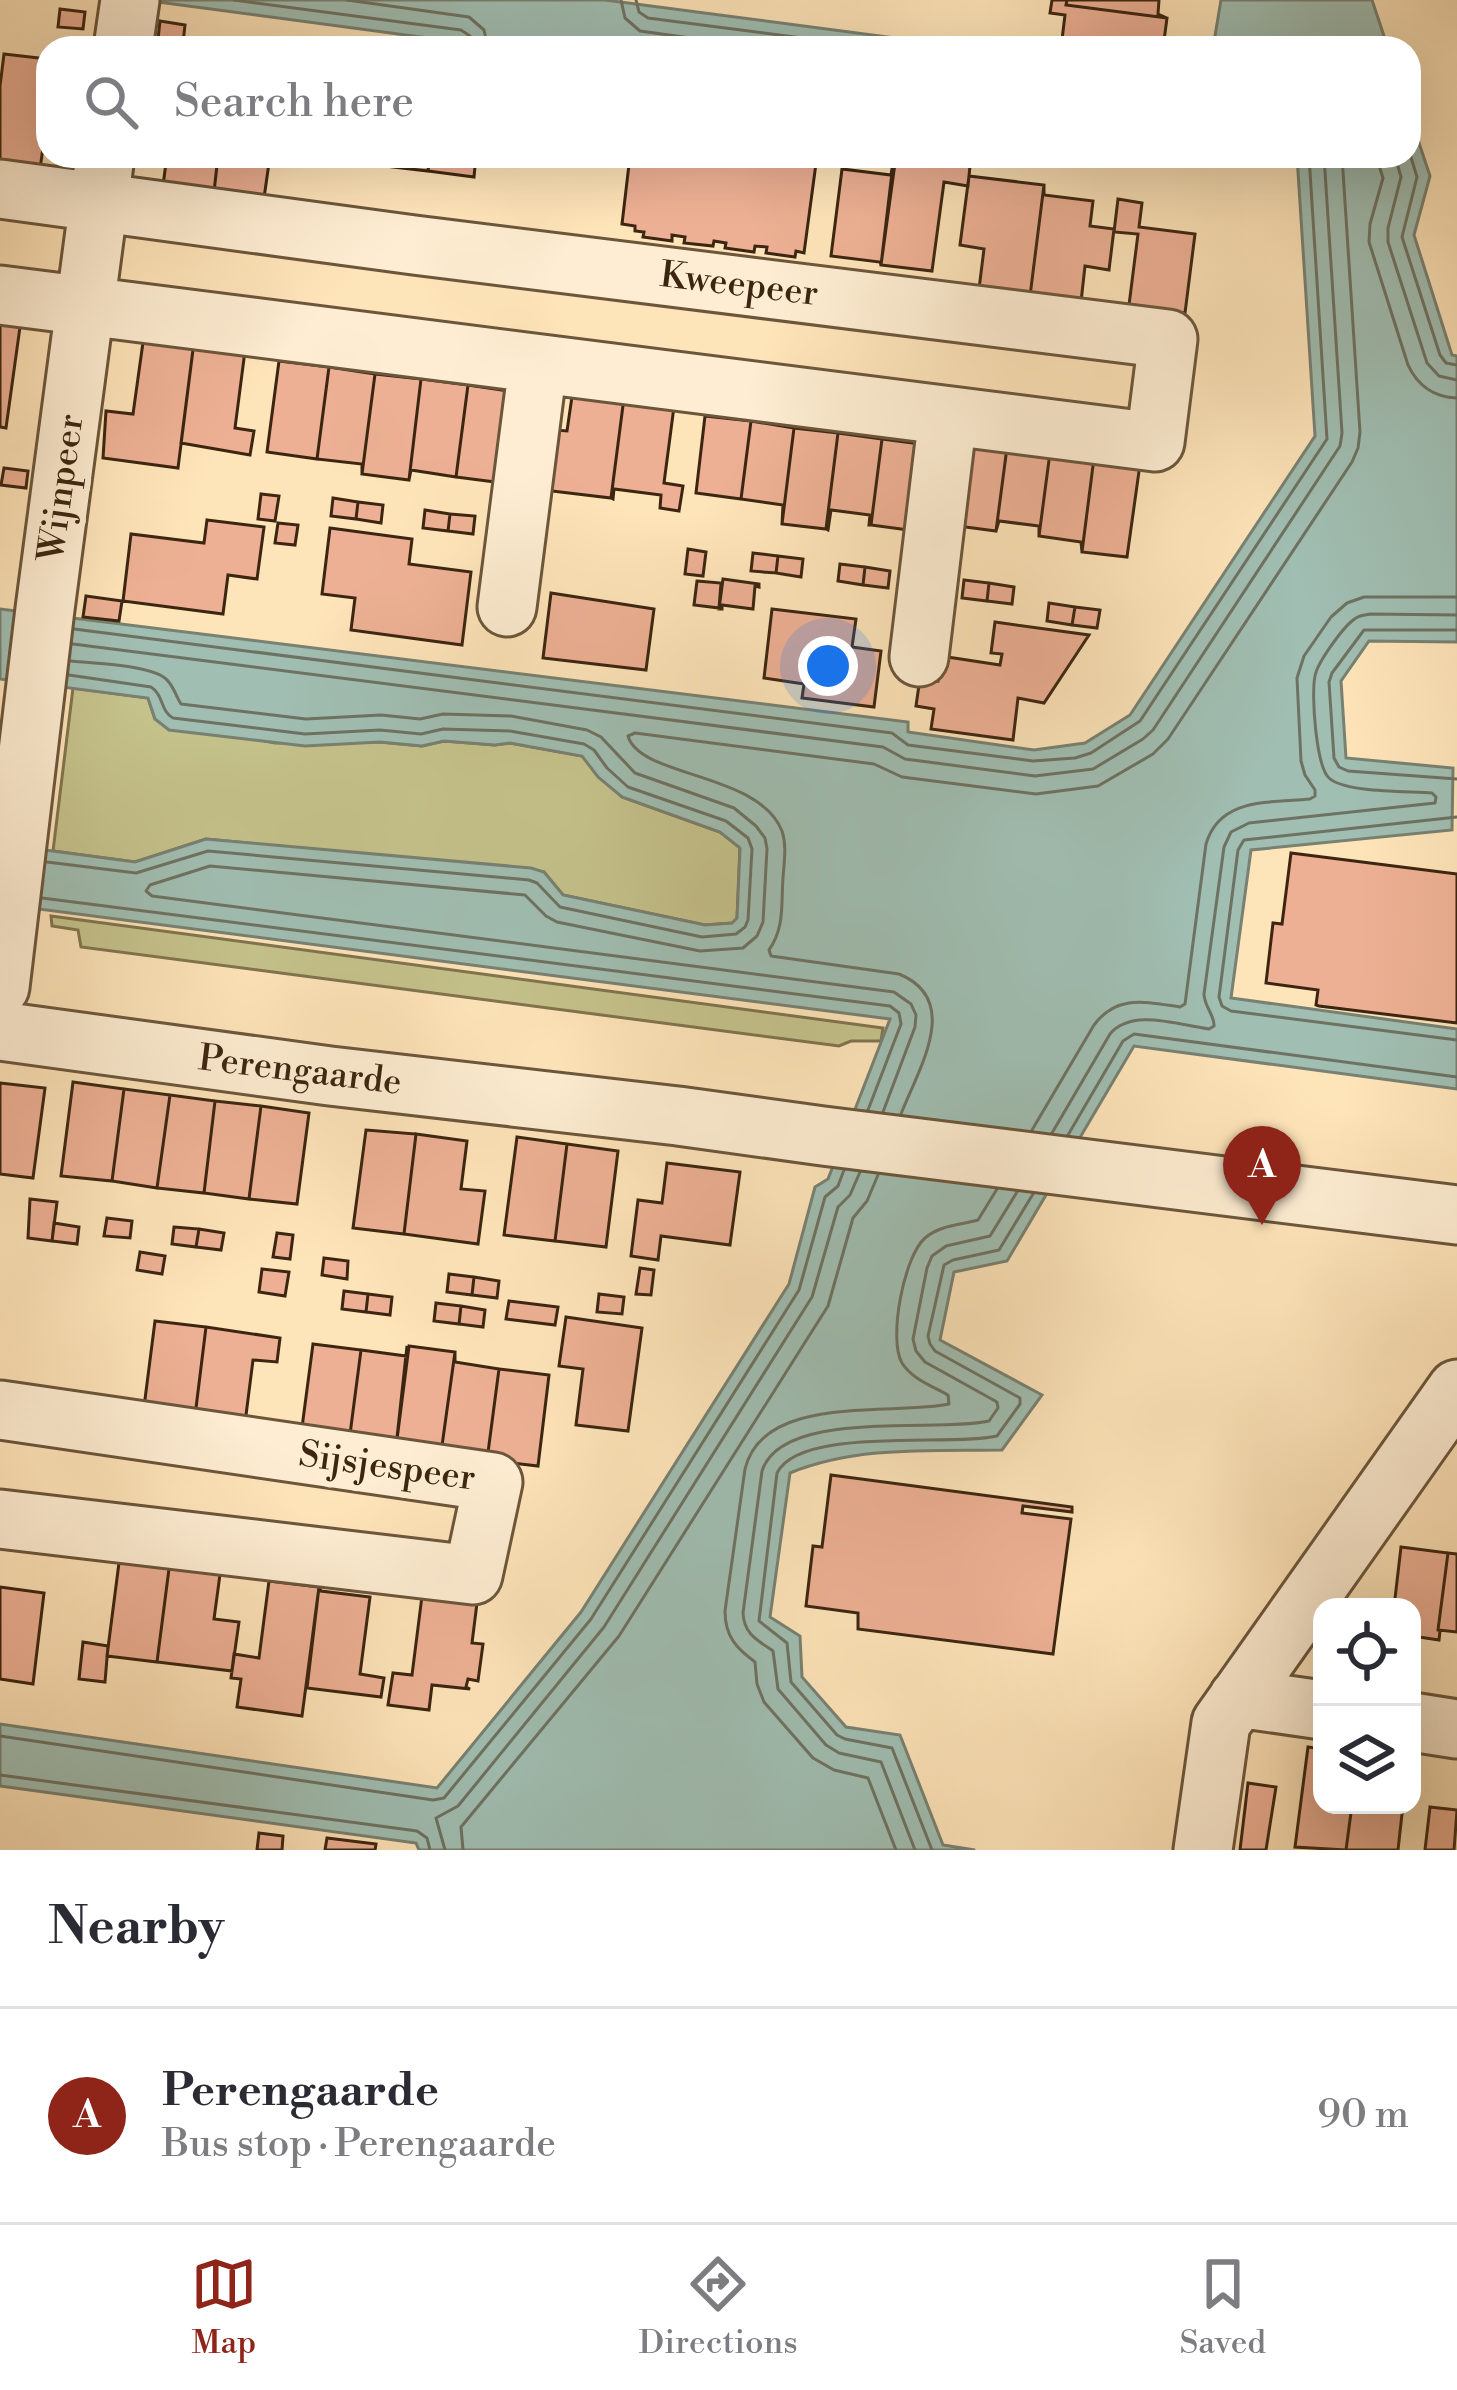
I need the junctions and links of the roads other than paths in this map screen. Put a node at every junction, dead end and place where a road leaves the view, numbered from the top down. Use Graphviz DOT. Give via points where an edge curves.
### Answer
graph roads {
  1 [pos="102,180"];
  2 [pos="0,189"];
  3 [pos="0,295"];
  4 [pos="86,308"];
  5 [pos="538,364"];
  6 [pos="948,416"];
  7 [pos="507,607"];
  8 [pos="919,657"];
  9 [pos="0,987"];
  10 [pos="0,1031"];
  11 [pos="1457,1215"];
  12 [pos="1457,1389"];
  13 [pos="0,1410"];
  14 [pos="1433,1458"];
  15 [pos="0,1520"];
  16 [pos="1238,1698"];
  17 [pos="1313,1709"];
  18 [pos="1421,1723"];
  19 [pos="1457,1729"];
  20 [pos="1203,1850"];
  1 -- 2 [label="street, Kweepeer"];
  1 -- 4 [label="street, Wijnpeer"];
  1 -- 6 [label="street, Kweepeer" via="1168,339 1155,442"];
  3 -- 4 [label="street, Kweepeer"];
  4 -- 5 [label="street, Kweepeer"];
  4 -- 9 [label="street, Wijnpeer"];
  5 -- 6 [label="street, Kweepeer"];
  5 -- 7 [label="street"];
  6 -- 8 [label="street"];
  10 -- 11 [label="street, Perengaarde"];
  12 -- 14 [label="street"];
  13 -- 15 [label="street, Sijsjespeer" via="493,1482 473,1576"];
  14 -- 16 [label="street"];
  16 -- 17 [label="street"];
  16 -- 20 [label="street" via="1221,1723"];
  18 -- 19 [label="street"];
}
